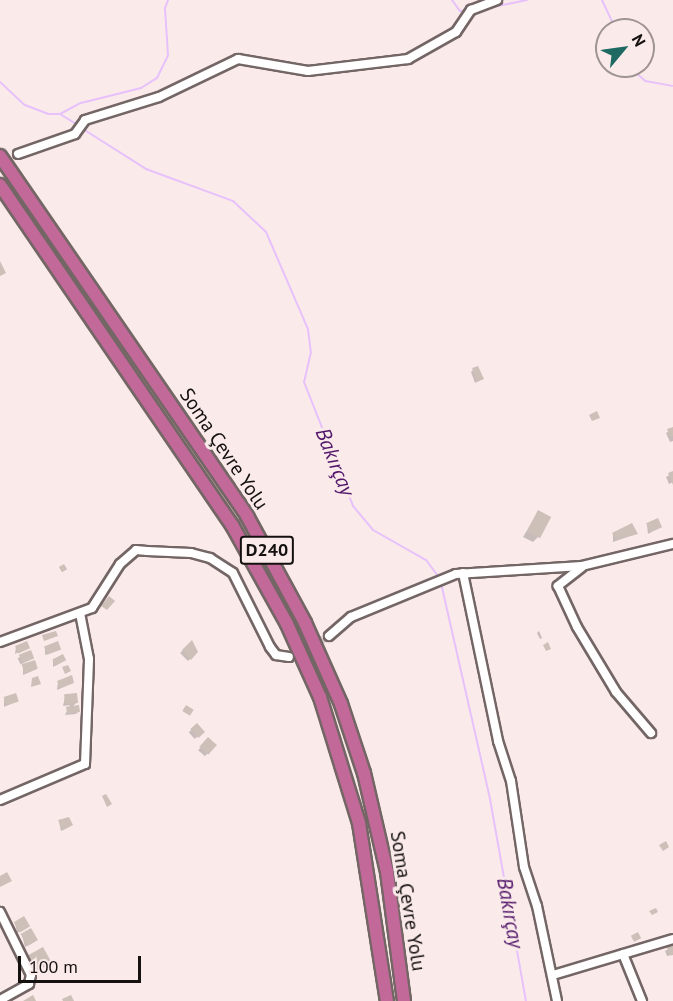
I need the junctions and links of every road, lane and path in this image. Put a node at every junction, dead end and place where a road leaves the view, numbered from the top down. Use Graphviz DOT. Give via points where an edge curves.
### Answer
graph roads {
  1 [pos="497,0"];
  2 [pos="18,154"];
  3 [pos="0,156"];
  4 [pos="0,185"];
  5 [pos="673,544"];
  6 [pos="582,566"];
  7 [pos="459,574"];
  8 [pos="80,613"];
  9 [pos="329,636"];
  10 [pos="0,642"];
  11 [pos="289,657"];
  12 [pos="651,733"];
  13 [pos="0,800"];
  14 [pos="0,912"];
  15 [pos="673,939"];
  16 [pos="623,954"];
  17 [pos="553,975"];
  18 [pos="0,1000"];
  19 [pos="387,1001"];
  20 [pos="404,1001"];
  21 [pos="558,1001"];
  22 [pos="642,1001"];
  1 -- 2 [label="street" via="471,10 456,32 408,59 308,71 238,59 159,97 85,120 75,134"];
  3 -- 20 [label="highway, Soma Çevre Yolu / D240" via="247,516 305,623 330,678 364,773 387,872"];
  4 -- 19 [label="highway, Soma Çevre Yolu / D240" via="232,525 287,624 320,697 359,823"];
  5 -- 6 [label="street"];
  6 -- 7 [label="street"];
  6 -- 12 [label="street" via="558,586 577,627 616,692"];
  7 -- 9 [label="street" via="351,617"];
  7 -- 17 [label="street" via="511,781 524,867"];
  8 -- 10 [label="street"];
  8 -- 11 [label="street" via="92,608 120,564 136,550 191,553 210,558 233,573 270,647 276,655"];
  8 -- 13 [label="street" via="89,659 85,764"];
  14 -- 18 [label="street" via="31,975 28,984"];
  15 -- 16 [label="street"];
  16 -- 17 [label="street"];
  16 -- 22 [label="street"];
  17 -- 21 [label="street"];
}
